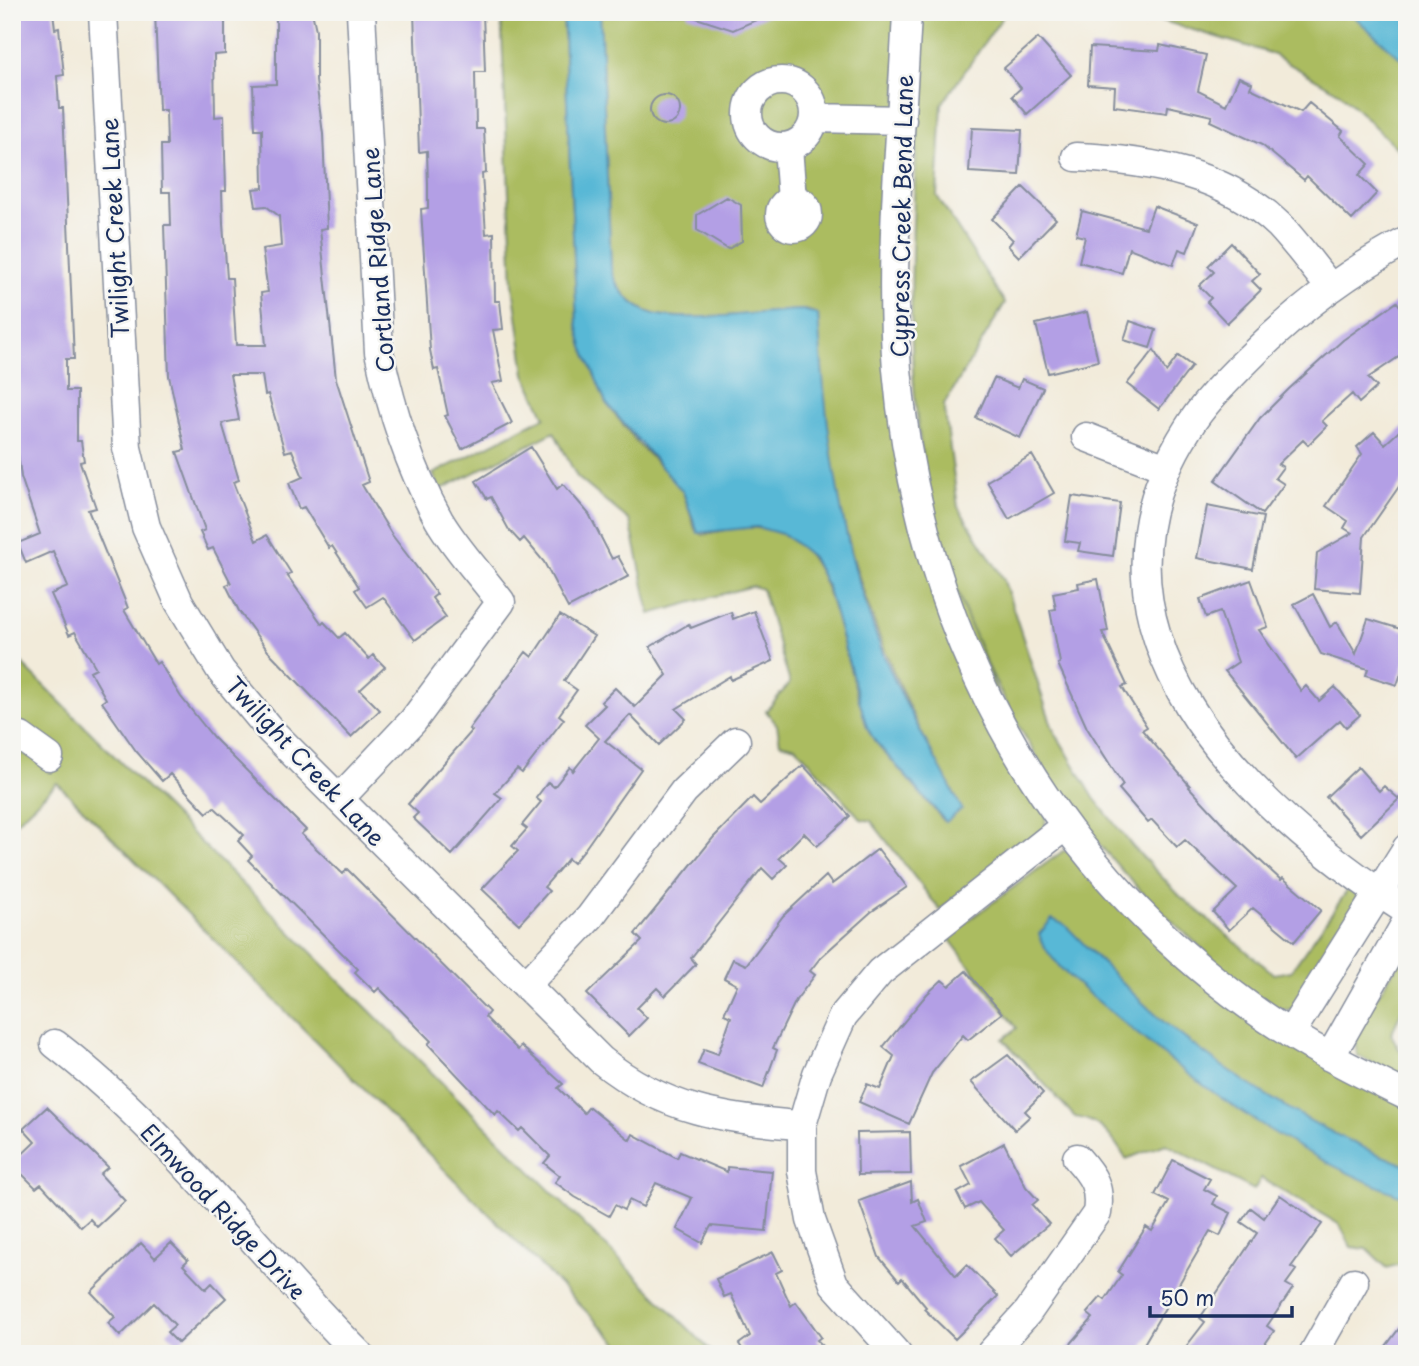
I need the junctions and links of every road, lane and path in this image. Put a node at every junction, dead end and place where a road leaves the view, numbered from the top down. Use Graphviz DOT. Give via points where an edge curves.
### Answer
graph roads {
  1 [pos="103,12"];
  2 [pos="361,12"];
  3 [pos="907,12"];
  4 [pos="814,118"];
  5 [pos="902,120"];
  6 [pos="788,147"];
  7 [pos="1076,157"];
  8 [pos="792,200"];
  9 [pos="1407,241"];
  10 [pos="1331,288"];
  11 [pos="1086,438"];
  12 [pos="1166,468"];
  13 [pos="12,735"];
  14 [pos="736,741"];
  15 [pos="49,757"];
  16 [pos="340,799"];
  17 [pos="1065,826"];
  18 [pos="1407,848"];
  19 [pos="1378,892"];
  20 [pos="1407,911"];
  21 [pos="1407,921"];
  22 [pos="526,985"];
  23 [pos="1290,1034"];
  24 [pos="55,1044"];
  25 [pos="1330,1057"];
  26 [pos="1407,1096"];
  27 [pos="802,1125"];
  28 [pos="1077,1158"];
  29 [pos="1354,1282"];
  30 [pos="359,1354"];
  31 [pos="897,1354"];
  32 [pos="990,1354"];
  33 [pos="1312,1354"];
  1 -- 16 [label="street, Twilight Creek Lane" via="127,448 146,527 179,602 221,671 271,731"];
  2 -- 16 [label="street, Cortland Ridge Lane" via="379,352 390,402 408,458 441,522 501,602 413,721"];
  3 -- 5 [label="street, Cypress Creek Bend Lane"];
  4 -- 5 [label="street"];
  4 -- 6 [label="street" via="807,136"];
  4 -- 6 [label="street" via="809,97 794,84 772,83 754,95 748,116 756,135 771,146"];
  5 -- 17 [label="street, Cypress Creek Bend Lane" via="895,285 897,366 922,524 948,613 979,684 1023,764"];
  6 -- 8 [label="street"];
  7 -- 10 [label="street" via="1130,159 1165,167 1243,196 1279,226"];
  9 -- 10 [label="street"];
  10 -- 12 [label="street" via="1271,335 1226,381 1188,428"];
  11 -- 12 [label="street"];
  12 -- 19 [label="street" via="1149,524 1146,578 1158,645 1178,691 1259,797"];
  13 -- 15 [label="street"];
  14 -- 22 [label="street" via="684,791 590,917"];
  16 -- 22 [label="street, Twilight Creek Lane"];
  17 -- 23 [label="street, Cypress Creek Bend Lane" via="1145,917 1248,1005"];
  17 -- 27 [label="street" via="880,972 843,1016 817,1074"];
  18 -- 19 [label="street"];
  19 -- 20 [label="street"];
  19 -- 23 [label="street"];
  21 -- 25 [label="street"];
  22 -- 27 [label="street, Twilight Creek Lane" via="632,1085 739,1121"];
  23 -- 25 [label="street, Cypress Creek Bend Lane"];
  24 -- 30 [label="street, Elmwood Ridge Drive" via="105,1084 215,1193"];
  25 -- 26 [label="street, Cypress Creek Bend Lane"];
  27 -- 31 [label="street" via="802,1171 811,1220 834,1284"];
  28 -- 32 [label="street" via="1096,1180 1097,1213 1028,1312"];
  29 -- 33 [label="street"];
}
